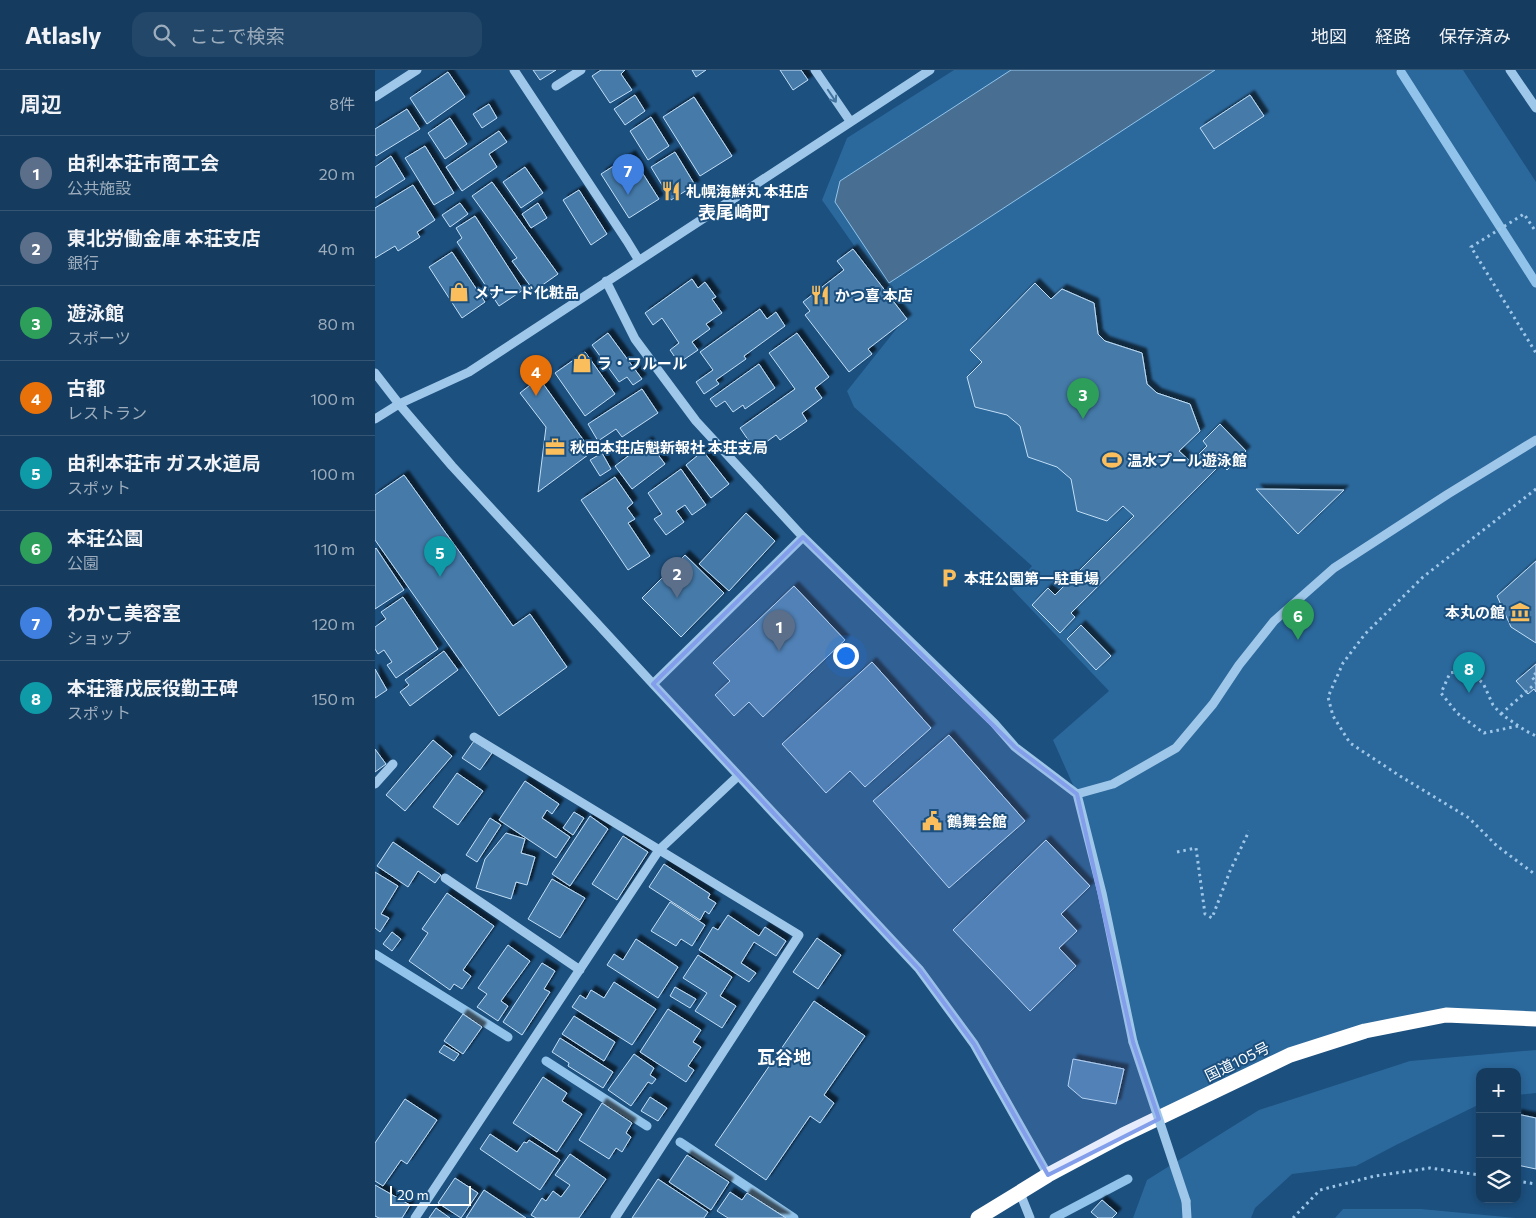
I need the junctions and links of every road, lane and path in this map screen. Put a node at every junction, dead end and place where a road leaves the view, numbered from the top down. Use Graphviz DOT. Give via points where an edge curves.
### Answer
graph roads {
  1 [pos="417,70"];
  2 [pos="514,70"];
  3 [pos="581,70"];
  4 [pos="815,70"];
  5 [pos="929,70"];
  6 [pos="1510,70"];
  7 [pos="556,86"];
  8 [pos="375,97"];
  9 [pos="1536,108"];
  10 [pos="849,121"];
  11 [pos="1534,229"];
  12 [pos="638,260"];
  13 [pos="606,281"];
  14 [pos="1536,353"];
  15 [pos="375,373"];
  16 [pos="399,404"];
  17 [pos="375,419"];
  18 [pos="1536,440"];
  19 [pos="1536,489"];
  20 [pos="803,537"];
  21 [pos="1536,673"];
  22 [pos="1536,682"];
  23 [pos="653,684"];
  24 [pos="1501,714"];
  25 [pos="1518,726"];
  26 [pos="1536,736"];
  27 [pos="474,737"];
  28 [pos="393,764"];
  29 [pos="738,776"];
  30 [pos="375,784"];
  31 [pos="1077,794"];
  32 [pos="1249,831"];
  33 [pos="659,850"];
  34 [pos="1177,852"];
  35 [pos="1536,875"];
  36 [pos="445,878"];
  37 [pos="580,970"];
  38 [pos="1536,1018"];
  39 [pos="1476,1174"];
  40 [pos="1048,1176"];
  41 [pos="1521,1182"];
  42 [pos="1536,1184"];
  43 [pos="1020,1193"];
  44 [pos="415,1218"];
  45 [pos="615,1218"];
  46 [pos="979,1218"];
  47 [pos="1030,1218"];
  48 [pos="1187,1218"];
  49 [pos="1293,1218"];
  1 -- 8 [label="street"];
  2 -- 12 [label="street"];
  3 -- 7 [label="street"];
  4 -- 10 [label="street, one-way"];
  5 -- 10 [label="street"];
  6 -- 9 [label="street"];
  10 -- 12 [label="street"];
  11 -- 14 [label="path" via="1524,214 1471,247"];
  12 -- 13 [label="street"];
  13 -- 16 [label="street" via="469,372"];
  13 -- 20 [label="street" via="635,339 696,421"];
  15 -- 16 [label="street"];
  16 -- 17 [label="street"];
  16 -- 23 [label="street"];
  18 -- 31 [label="street" via="1334,568 1274,622 1176,748 1113,784"];
  19 -- 35 [label="path" via="1423,577 1365,634 1343,663 1328,696 1333,716 1350,743 1469,818 1497,846"];
  20 -- 23 [label="street"];
  20 -- 31 [label="street" via="1015,747"];
  21 -- 22 [label="path" via="1532,677"];
  22 -- 24 [label="path"];
  23 -- 29 [label="street"];
  24 -- 25 [label="path"];
  24 -- 25 [label="path" via="1483,684 1466,670 1451,673 1441,693 1457,713 1484,733"];
  25 -- 26 [label="path"];
  27 -- 33 [label="street"];
  28 -- 30 [label="street"];
  29 -- 33 [label="street"];
  29 -- 40 [label="street" via="919,969 974,1044"];
  31 -- 48 [label="street, bridge" via="1102,892 1133,1042 1186,1201"];
  32 -- 34 [label="path" via="1212,918 1205,914 1196,848"];
  33 -- 37 [label="street"];
  33 -- 45 [label="street" via="799,935"];
  36 -- 37 [label="street"];
  37 -- 44 [label="street"];
  38 -- 40 [label="highway, 国道105号" via="1446,1015 1365,1031 1290,1055 1123,1135"];
  39 -- 49 [label="path" via="1431,1168 1375,1176 1320,1190"];
  40 -- 43 [label="highway, 国道105号"];
  41 -- 42 [label="path"];
  43 -- 46 [label="highway, 国道105号"];
  43 -- 47 [label="street"];
}
